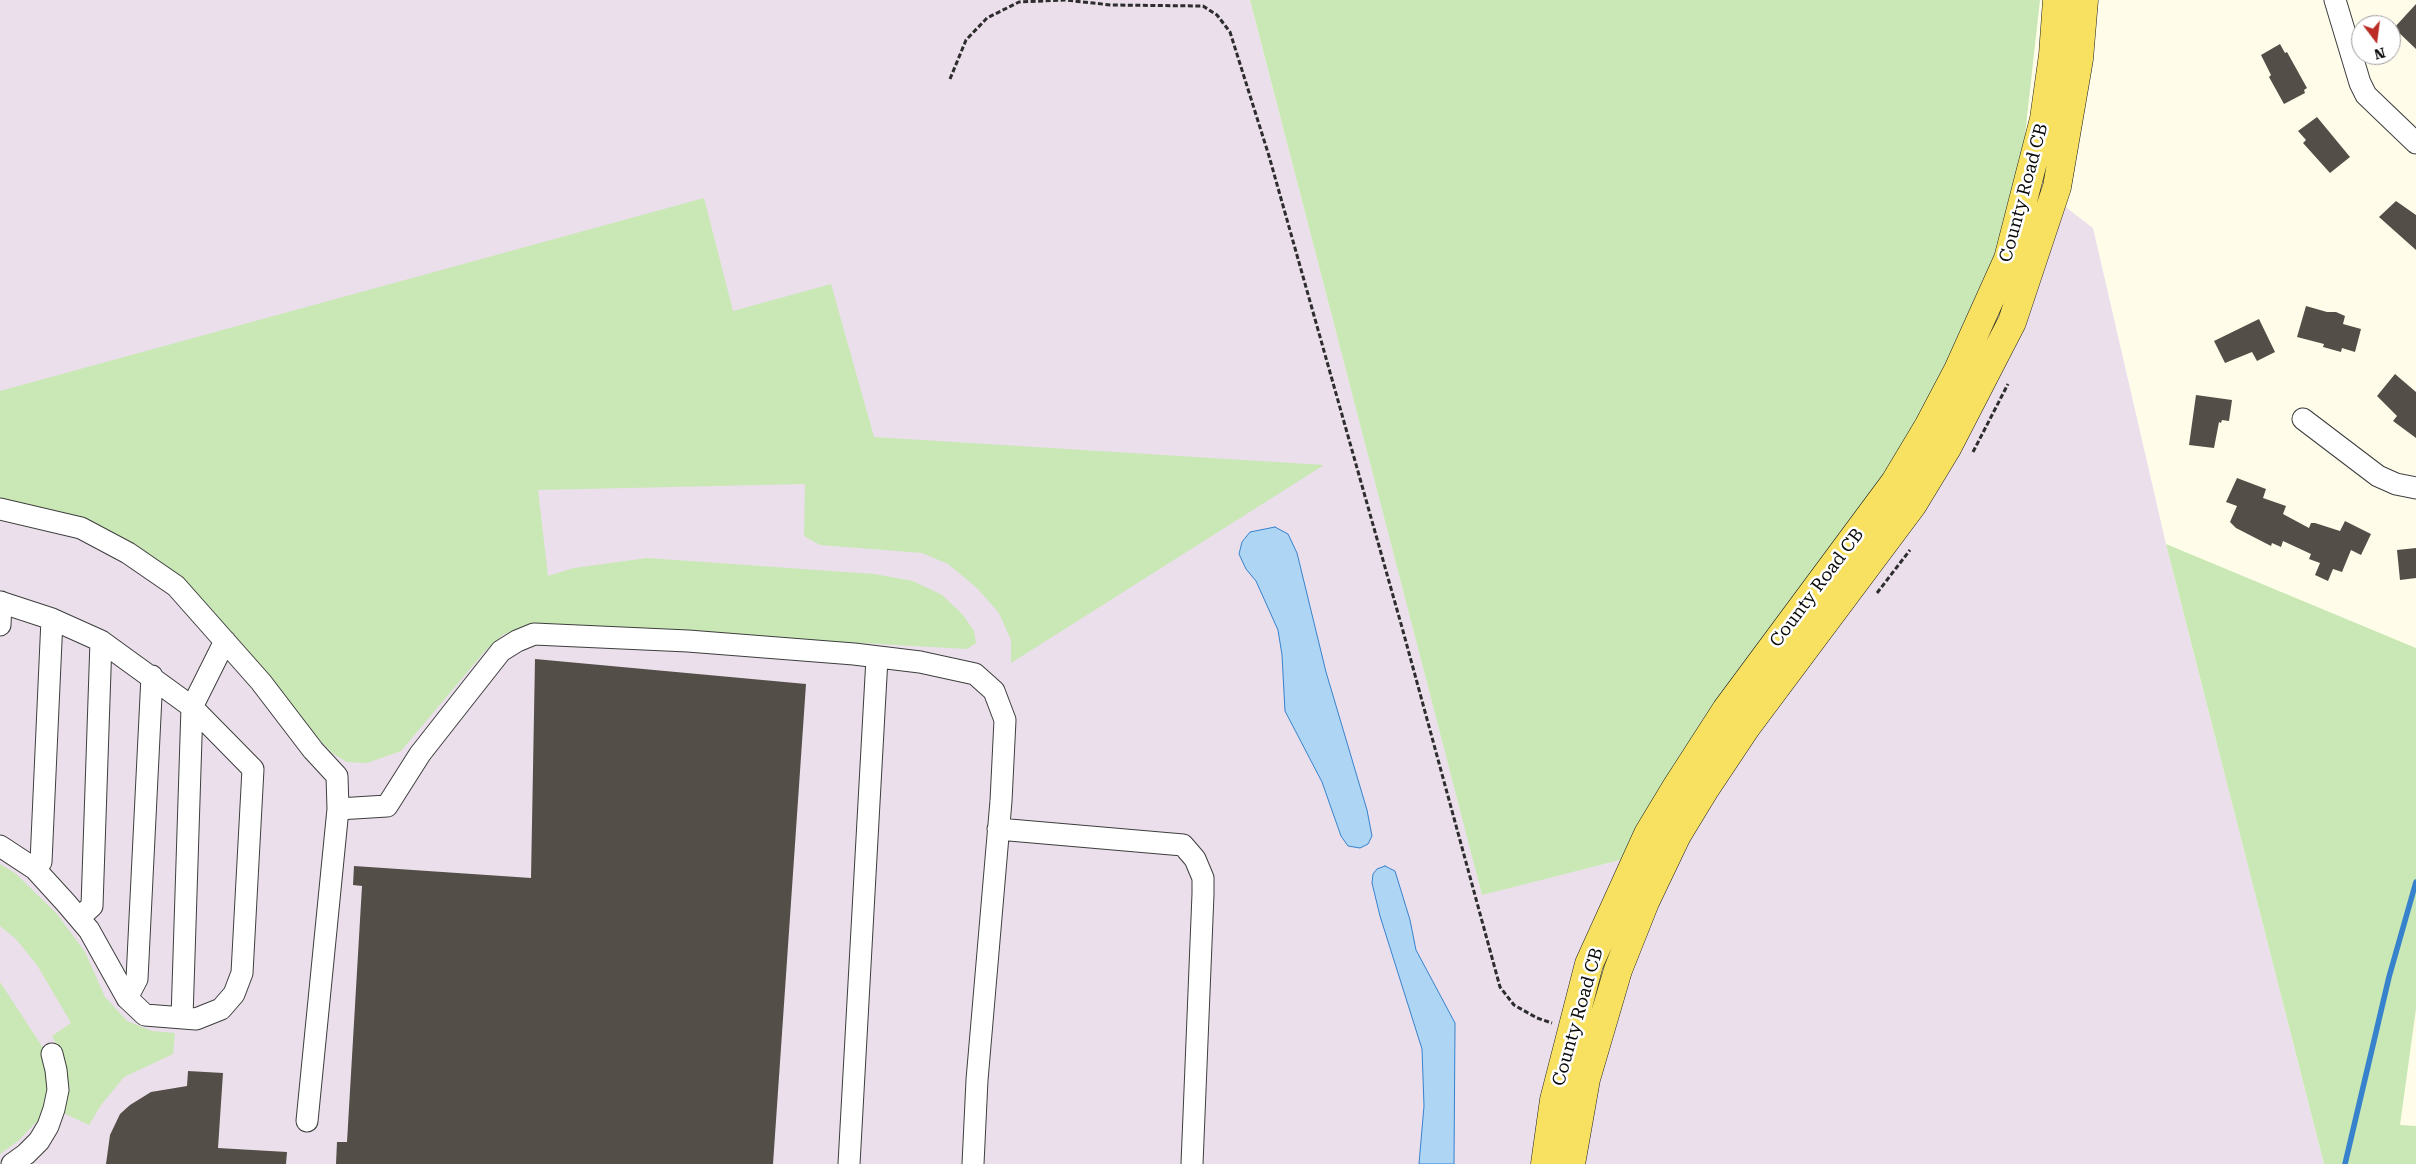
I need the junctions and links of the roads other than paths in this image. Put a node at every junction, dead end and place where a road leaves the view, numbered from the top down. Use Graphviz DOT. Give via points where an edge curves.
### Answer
graph roads {
  1 [pos="2057,0"];
  2 [pos="2084,0"];
  3 [pos="2336,0"];
  4 [pos="2416,143"];
  5 [pos="2303,419"];
  6 [pos="2416,488"];
  7 [pos="0,509"];
  8 [pos="1,602"];
  9 [pos="52,619"];
  10 [pos="0,625"];
  11 [pos="101,641"];
  12 [pos="225,641"];
  13 [pos="878,658"];
  14 [pos="152,676"];
  15 [pos="192,707"];
  16 [pos="338,809"];
  17 [pos="998,829"];
  18 [pos="0,846"];
  19 [pos="35,869"];
  20 [pos="79,918"];
  21 [pos="126,998"];
  22 [pos="182,1018"];
  23 [pos="52,1054"];
  24 [pos="308,1121"];
  25 [pos="12,1164"];
  26 [pos="849,1164"];
  27 [pos="973,1164"];
  28 [pos="1192,1164"];
  29 [pos="1545,1164"];
  30 [pos="1570,1164"];
  1 -- 29 [label="main road, County Road CB" via="2044,119 2008,259 1958,370 1895,482 1726,710 1648,834 1589,964 1554,1100"];
  2 -- 30 [label="main road, County Road CB" via="2079,59 2057,187 2012,322 1948,448 1913,504 1747,726 1677,835 1618,970 1586,1079"];
  3 -- 4 [label="street" via="2363,89"];
  5 -- 6 [label="street" via="2378,476"];
  7 -- 12 [label="street" via="81,528 128,553 176,586"];
  8 -- 9 [label="street"];
  8 -- 10 [label="street"];
  9 -- 11 [label="street"];
  9 -- 19 [label="street" via="41,862"];
  11 -- 14 [label="street"];
  11 -- 20 [label="street" via="92,906"];
  12 -- 15 [label="street"];
  12 -- 16 [label="street" via="337,776"];
  13 -- 16 [label="street" via="688,642 534,634 501,651 420,754 388,806"];
  13 -- 17 [label="street" via="920,662 975,674 994,691 1005,720"];
  13 -- 26 [label="street"];
  14 -- 15 [label="street"];
  14 -- 21 [label="street" via="137,979"];
  15 -- 22 [label="street"];
  15 -- 22 [label="street" via="253,769 242,973 234,994 221,1009 196,1019"];
  16 -- 24 [label="street"];
  17 -- 27 [label="street"];
  17 -- 28 [label="street" via="1182,845 1196,859 1203,878 1203,894"];
  18 -- 19 [label="street"];
  19 -- 20 [label="street"];
  20 -- 21 [label="street" via="89,930"];
  21 -- 22 [label="street" via="145,1015"];
  23 -- 25 [label="street" via="58,1090 48,1126 26,1154"];
}
